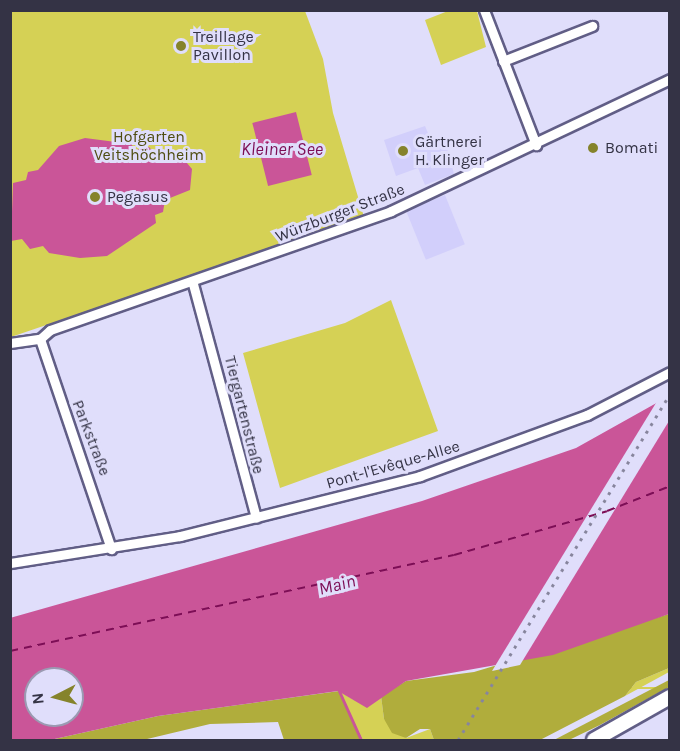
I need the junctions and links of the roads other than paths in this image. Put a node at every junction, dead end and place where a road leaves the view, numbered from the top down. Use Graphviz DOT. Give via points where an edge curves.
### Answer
graph roads {
  1 [pos="484,10"];
  2 [pos="592,26"];
  3 [pos="503,61"];
  4 [pos="669,79"];
  5 [pos="536,145"];
  6 [pos="193,284"];
  7 [pos="40,339"];
  8 [pos="10,343"];
  9 [pos="669,372"];
  10 [pos="256,519"];
  11 [pos="111,549"];
  12 [pos="10,563"];
  13 [pos="669,697"];
  14 [pos="599,739"];
  1 -- 3 [label="street"];
  2 -- 3 [label="street"];
  3 -- 5 [label="street"];
  4 -- 5 [label="street, Würzburger Straße"];
  5 -- 6 [label="street, Würzburger Straße" via="370,220"];
  6 -- 7 [label="street, Würzburger Straße" via="50,330"];
  6 -- 10 [label="street, Tiergartenstraße"];
  7 -- 8 [label="street, Würzburger Straße"];
  7 -- 11 [label="street, Parkstraße"];
  9 -- 10 [label="street, Pont-l'Evêque-Allee" via="587,415 442,469"];
  10 -- 11 [label="street, Pont-l'Evêque-Allee"];
  11 -- 12 [label="street, Pont-l'Evêque-Allee"];
  13 -- 14 [label="main road"];
}
